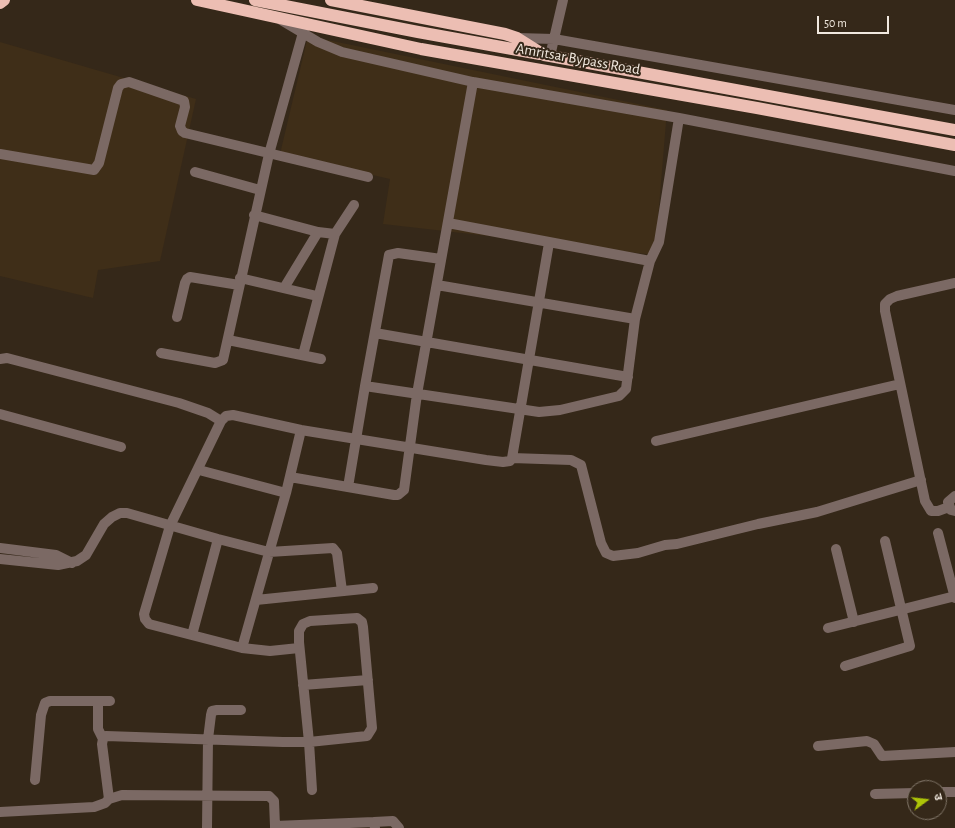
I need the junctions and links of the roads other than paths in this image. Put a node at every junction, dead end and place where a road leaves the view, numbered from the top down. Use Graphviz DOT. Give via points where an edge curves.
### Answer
graph roads {
  1 [pos="4,0"];
  2 [pos="197,0"];
  3 [pos="255,0"];
  4 [pos="331,0"];
  5 [pos="563,0"];
  6 [pos="0,3"];
  7 [pos="304,29"];
  8 [pos="517,38"];
  9 [pos="554,39"];
  10 [pos="547,56"];
  11 [pos="472,82"];
  12 [pos="955,110"];
  13 [pos="679,118"];
  14 [pos="955,130"];
  15 [pos="955,145"];
  16 [pos="0,154"];
  17 [pos="269,154"];
  18 [pos="955,171"];
  19 [pos="195,172"];
  20 [pos="368,177"];
  21 [pos="260,190"];
  22 [pos="354,205"];
  23 [pos="254,215"];
  24 [pos="448,224"];
  25 [pos="318,232"];
  26 [pos="335,234"];
  27 [pos="550,242"];
  28 [pos="441,259"];
  29 [pos="650,261"];
  30 [pos="239,282"];
  31 [pos="955,283"];
  32 [pos="437,285"];
  33 [pos="284,288"];
  34 [pos="317,296"];
  35 [pos="538,303"];
  36 [pos="176,317"];
  37 [pos="635,319"];
  38 [pos="375,333"];
  39 [pos="228,340"];
  40 [pos="427,342"];
  41 [pos="161,353"];
  42 [pos="303,355"];
  43 [pos="0,359"];
  44 [pos="321,359"];
  45 [pos="529,360"];
  46 [pos="628,377"];
  47 [pos="900,384"];
  48 [pos="365,386"];
  49 [pos="417,394"];
  50 [pos="520,411"];
  51 [pos="0,414"];
  52 [pos="221,421"];
  53 [pos="301,430"];
  54 [pos="356,439"];
  55 [pos="656,441"];
  56 [pos="121,447"];
  57 [pos="410,448"];
  58 [pos="512,458"];
  59 [pos="199,470"];
  60 [pos="290,477"];
  61 [pos="921,480"];
  62 [pos="348,487"];
  63 [pos="286,493"];
  64 [pos="955,496"];
  65 [pos="952,509"];
  66 [pos="170,526"];
  67 [pos="938,533"];
  68 [pos="218,540"];
  69 [pos="885,541"];
  70 [pos="0,548"];
  71 [pos="836,549"];
  72 [pos="269,552"];
  73 [pos="0,558"];
  74 [pos="72,562"];
  75 [pos="373,588"];
  76 [pos="342,591"];
  77 [pos="955,596"];
  78 [pos="256,600"];
  79 [pos="902,609"];
  80 [pos="854,622"];
  81 [pos="828,628"];
  82 [pos="192,635"];
  83 [pos="242,648"];
  84 [pos="299,648"];
  85 [pos="845,666"];
  86 [pos="368,680"];
  87 [pos="303,685"];
  88 [pos="98,701"];
  89 [pos="110,701"];
  90 [pos="241,710"];
  91 [pos="103,739"];
  92 [pos="208,739"];
  93 [pos="309,742"];
  94 [pos="818,746"];
  95 [pos="955,752"];
  96 [pos="35,780"];
  97 [pos="312,790"];
  98 [pos="907,793"];
  99 [pos="875,794"];
  100 [pos="207,795"];
  101 [pos="108,799"];
  102 [pos="0,812"];
  103 [pos="374,825"];
  104 [pos="275,827"];
  105 [pos="207,828"];
  106 [pos="400,828"];
  1 -- 6 [label="highway"];
  2 -- 7 [label="highway, Amritsar Bypass Road" via="276,17"];
  3 -- 10 [label="highway"];
  4 -- 8 [label="highway, Amritsar Bypass Road"];
  5 -- 9 [label="street"];
  7 -- 11 [label="street" via="342,52"];
  7 -- 15 [label="highway, Amritsar Bypass Road"];
  7 -- 17 [label="street"];
  8 -- 9 [label="street"];
  8 -- 10 [label="highway, Amritsar Bypass Road"];
  9 -- 10 [label="street"];
  9 -- 12 [label="street"];
  10 -- 14 [label="highway, Amritsar Bypass Road"];
  11 -- 13 [label="street"];
  11 -- 24 [label="street"];
  13 -- 18 [label="street"];
  13 -- 29 [label="street" via="659,242"];
  16 -- 17 [label="street" via="94,170 99,163 118,88 121,84 129,82 184,101 180,126 182,131"];
  17 -- 20 [label="street"];
  17 -- 21 [label="street"];
  19 -- 21 [label="street"];
  21 -- 23 [label="street"];
  22 -- 26 [label="street"];
  23 -- 25 [label="street"];
  23 -- 30 [label="street"];
  24 -- 27 [label="street"];
  24 -- 28 [label="street"];
  25 -- 26 [label="street"];
  25 -- 33 [label="street"];
  26 -- 34 [label="street"];
  27 -- 29 [label="street"];
  27 -- 35 [label="street"];
  28 -- 32 [label="street"];
  28 -- 38 [label="street" via="398,253 389,255"];
  29 -- 37 [label="street"];
  30 -- 33 [label="street"];
  30 -- 36 [label="street" via="190,277 185,283"];
  30 -- 39 [label="street"];
  31 -- 47 [label="street" via="897,296 885,304"];
  32 -- 35 [label="street"];
  32 -- 40 [label="street"];
  33 -- 34 [label="street"];
  34 -- 42 [label="street"];
  35 -- 37 [label="street"];
  35 -- 45 [label="street"];
  37 -- 46 [label="street"];
  38 -- 40 [label="street"];
  38 -- 48 [label="street"];
  39 -- 41 [label="street" via="223,360 219,362"];
  39 -- 42 [label="street"];
  40 -- 45 [label="street"];
  40 -- 49 [label="street"];
  42 -- 44 [label="street"];
  43 -- 52 [label="street" via="7,358 179,403"];
  45 -- 46 [label="street"];
  45 -- 50 [label="street"];
  46 -- 50 [label="street" via="626,389 619,396 551,412"];
  47 -- 55 [label="street"];
  47 -- 61 [label="street"];
  48 -- 49 [label="street"];
  48 -- 54 [label="street"];
  49 -- 50 [label="street"];
  49 -- 57 [label="street"];
  50 -- 58 [label="street"];
  51 -- 56 [label="street"];
  52 -- 53 [label="street" via="226,416 233,415"];
  52 -- 59 [label="street"];
  53 -- 54 [label="street"];
  53 -- 60 [label="street"];
  54 -- 57 [label="street"];
  54 -- 62 [label="street"];
  57 -- 58 [label="street" via="503,462"];
  57 -- 62 [label="street" via="402,493 394,495"];
  58 -- 61 [label="street" via="571,460 581,465 601,543 606,553 612,556 638,554 665,545 817,512"];
  59 -- 63 [label="street"];
  59 -- 66 [label="street"];
  60 -- 62 [label="street"];
  60 -- 63 [label="street"];
  61 -- 65 [label="street" via="931,511"];
  63 -- 72 [label="street"];
  64 -- 65 [label="street" via="948,502"];
  66 -- 68 [label="street"];
  66 -- 74 [label="street" via="120,513 104,524 86,555 77,562"];
  66 -- 82 [label="street" via="144,614 145,619 149,624"];
  67 -- 77 [label="street"];
  68 -- 72 [label="street"];
  68 -- 82 [label="street"];
  69 -- 79 [label="street"];
  70 -- 74 [label="street" via="56,555"];
  71 -- 80 [label="street"];
  72 -- 76 [label="street" via="333,548 337,553"];
  72 -- 78 [label="street"];
  73 -- 74 [label="street" via="58,564"];
  75 -- 76 [label="street"];
  76 -- 78 [label="street"];
  77 -- 79 [label="street"];
  78 -- 83 [label="street"];
  79 -- 80 [label="street"];
  79 -- 85 [label="street" via="910,646"];
  80 -- 81 [label="street"];
  82 -- 83 [label="street"];
  83 -- 84 [label="street"];
  84 -- 86 [label="street" via="299,631 303,624 310,621 360,620 363,627"];
  84 -- 87 [label="street"];
  86 -- 87 [label="street"];
  86 -- 93 [label="street" via="372,728 370,733 363,738"];
  87 -- 93 [label="street"];
  88 -- 89 [label="street"];
  88 -- 91 [label="street" via="98,729"];
  88 -- 96 [label="street" via="45,703 41,715"];
  90 -- 92 [label="street" via="212,711"];
  91 -- 92 [label="street" via="110,735"];
  91 -- 101 [label="street"];
  92 -- 93 [label="street"];
  92 -- 100 [label="street"];
  93 -- 97 [label="street"];
  94 -- 95 [label="street" via="867,741 874,744 882,756"];
  98 -- 99 [label="street"];
  100 -- 101 [label="street" via="122,795"];
  100 -- 104 [label="street" via="269,796 274,801"];
  100 -- 105 [label="street"];
  101 -- 102 [label="street" via="94,807"];
  103 -- 104 [label="street"];
  103 -- 106 [label="street" via="393,821"];
}
